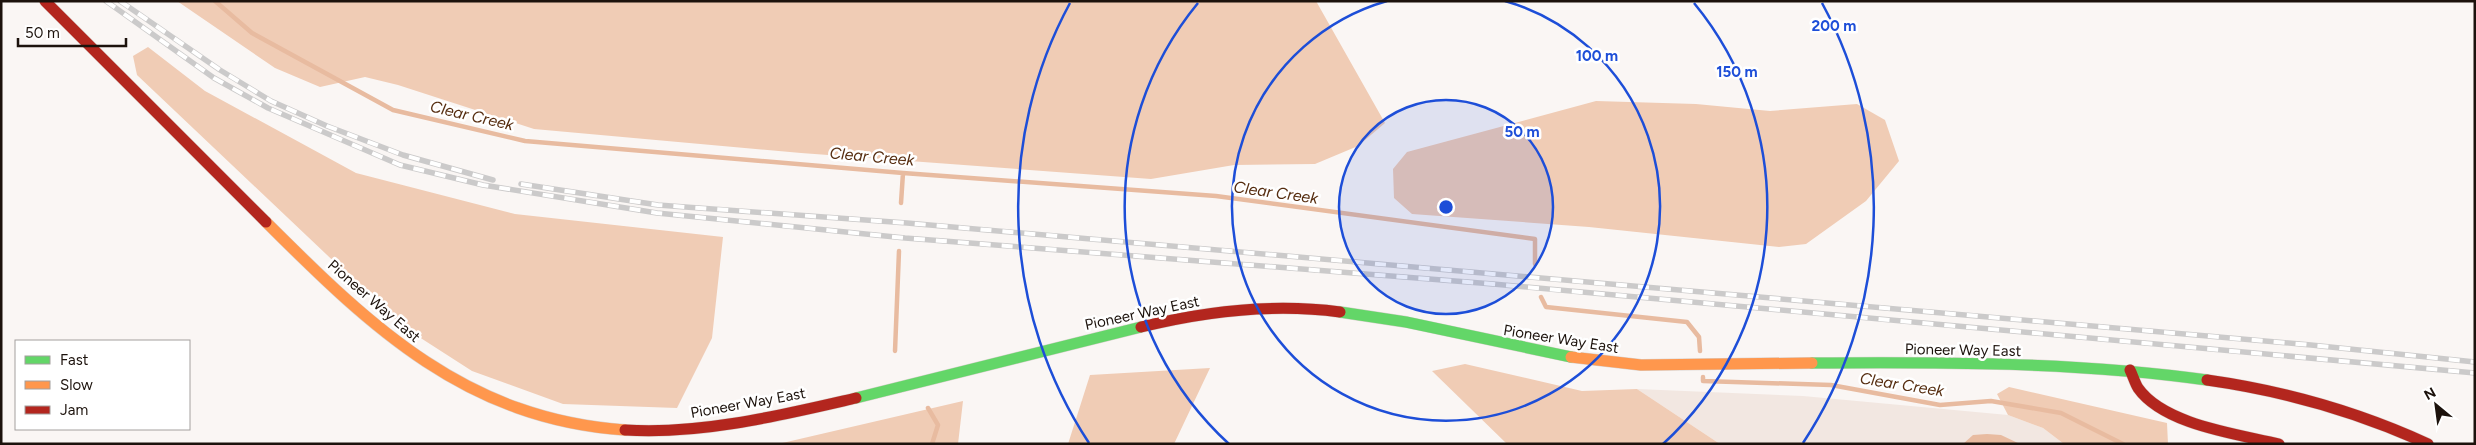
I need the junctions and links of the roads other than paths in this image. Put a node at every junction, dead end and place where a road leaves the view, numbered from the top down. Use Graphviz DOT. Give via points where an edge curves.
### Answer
graph roads {
  1 [pos="45,1"];
  2 [pos="2130,370"];
  3 [pos="2279,444"];
  4 [pos="2428,444"];
  1 -- 2 [label="main road, Pioneer Way East" via="332,287 390,338 470,389 553,421 590,428 668,431 752,420 1183,317 1253,309 1331,310 1516,349 1626,364 1832,362"];
  2 -- 3 [label="main road" via="2133,383 2158,408 2199,424"];
  2 -- 4 [label="main road, Pioneer Way East" via="2202,378 2303,397 2380,422"];
}
